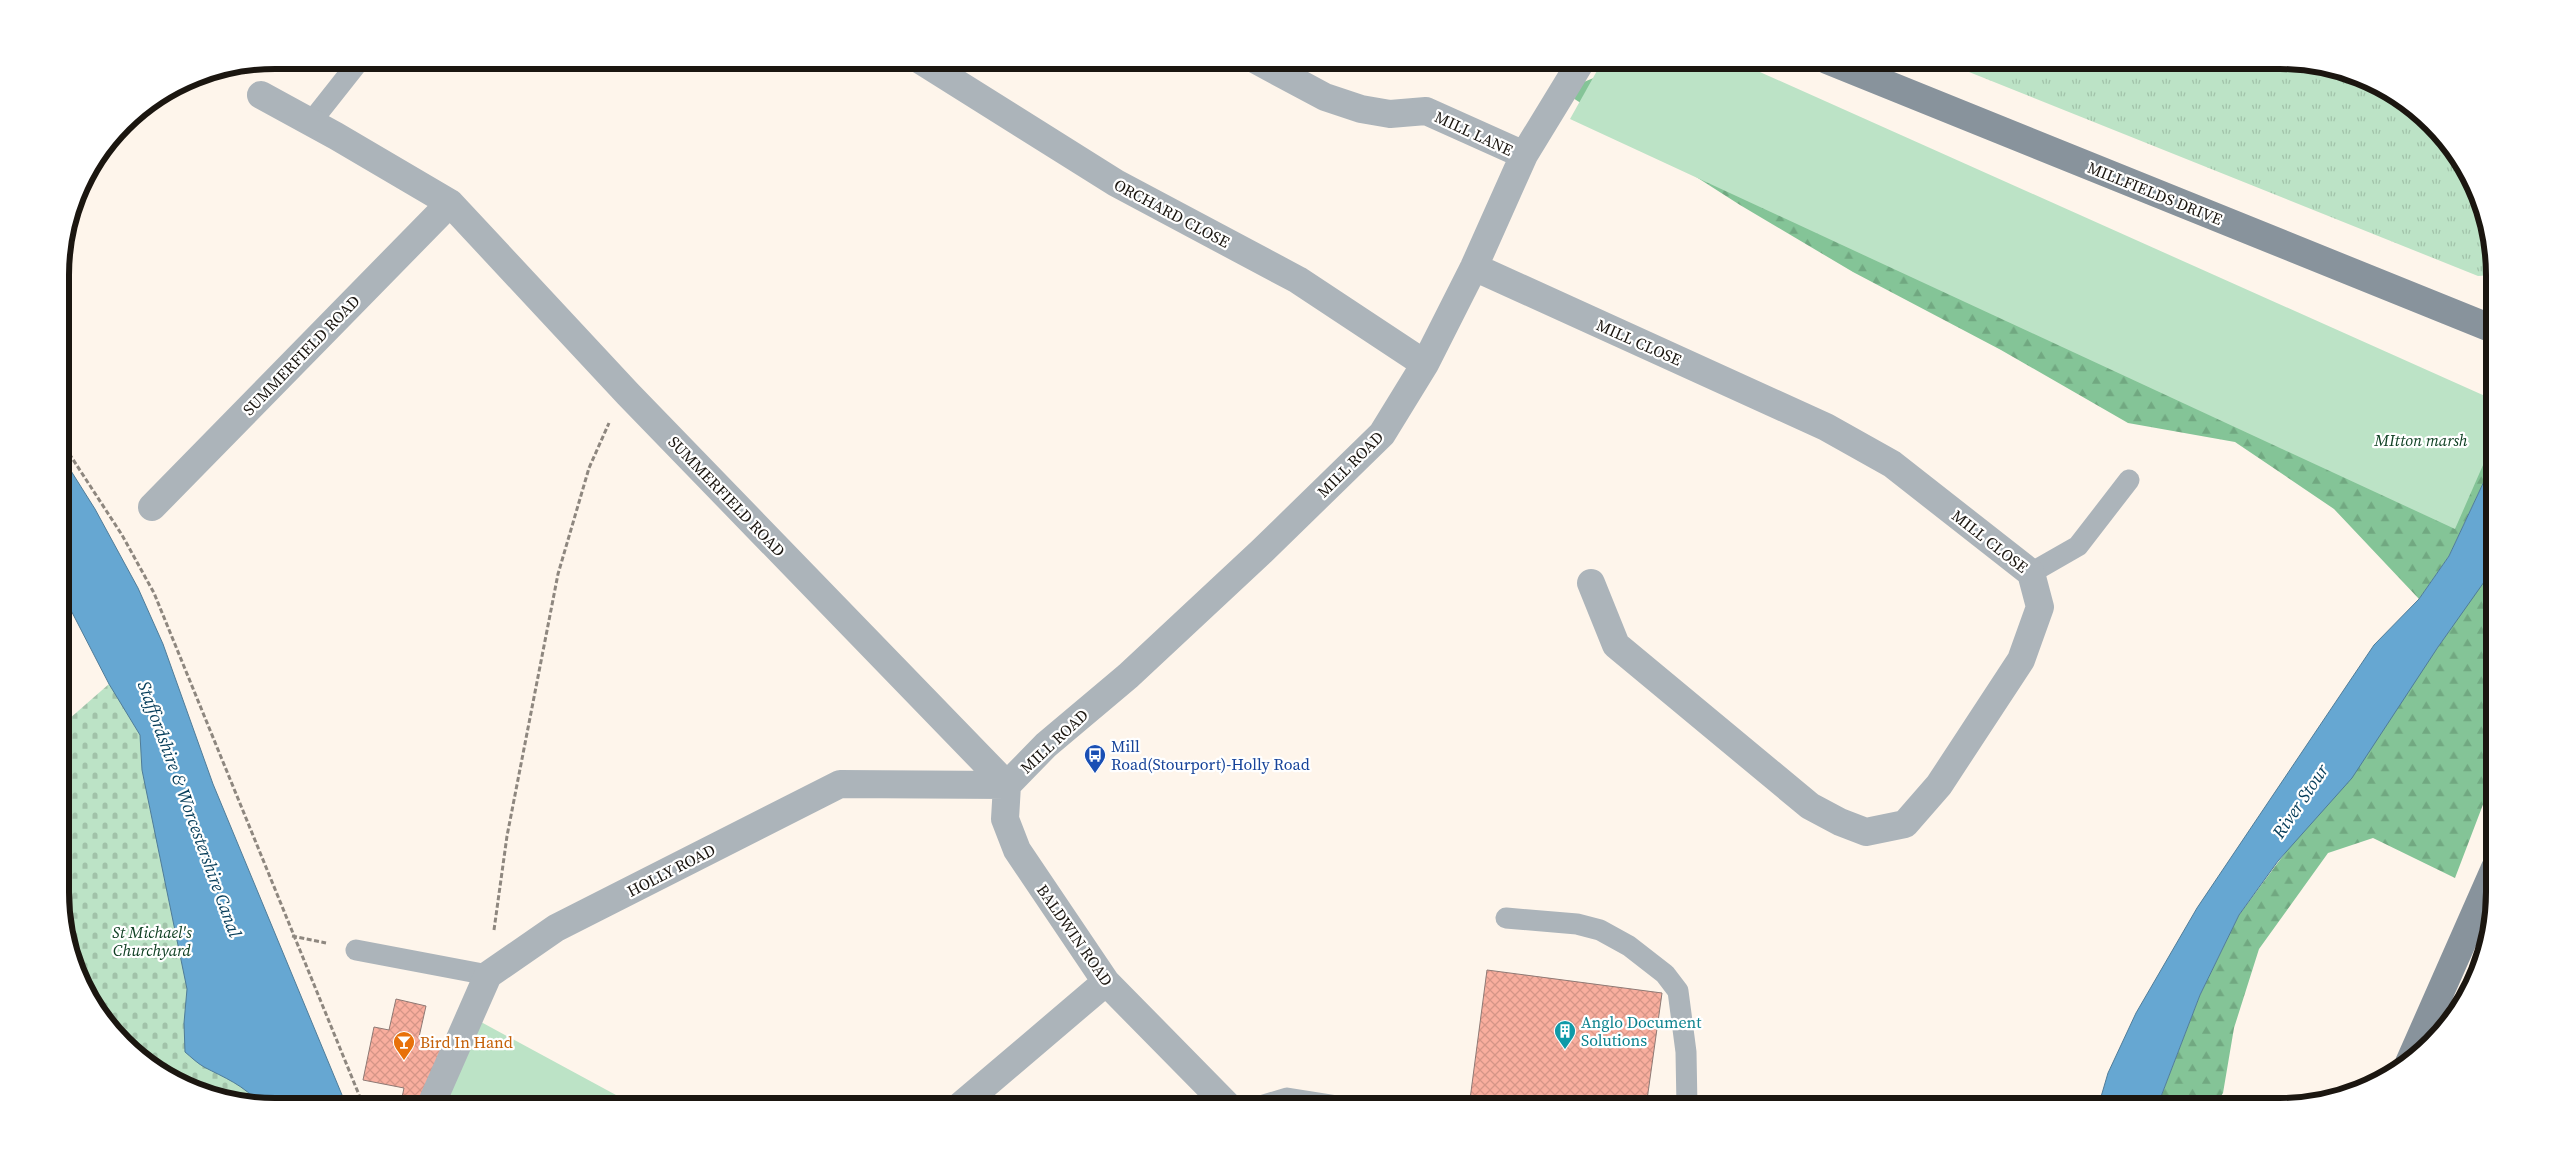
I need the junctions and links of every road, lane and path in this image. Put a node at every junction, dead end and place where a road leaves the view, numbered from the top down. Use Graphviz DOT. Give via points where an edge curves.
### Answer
graph roads {
  1 [pos="353,69"];
  2 [pos="934,69"];
  3 [pos="1273,69"];
  4 [pos="1577,69"];
  5 [pos="1849,69"];
  6 [pos="261,95"];
  7 [pos="311,122"];
  8 [pos="1524,155"];
  9 [pos="450,203"];
  10 [pos="1474,267"];
  11 [pos="2486,327"];
  12 [pos="1425,364"];
  13 [pos="628,394"];
  14 [pos="69,454"];
  15 [pos="2129,480"];
  16 [pos="152,507"];
  17 [pos="2031,573"];
  18 [pos="1591,583"];
  19 [pos="1008,785"];
  20 [pos="2486,890"];
  21 [pos="1506,918"];
  22 [pos="356,950"];
  23 [pos="488,975"];
  24 [pos="1106,982"];
  25 [pos="2428,1036"];
  26 [pos="360,1098"];
  27 [pos="434,1098"];
  28 [pos="970,1098"];
  29 [pos="1220,1098"];
  30 [pos="1686,1098"];
  1 -- 7 [label="lane"];
  2 -- 12 [label="street, ORCHARD CLOSE" via="1116,183 1298,280"];
  3 -- 8 [label="street, MILL LANE" via="1324,97 1361,109 1390,114 1426,111"];
  4 -- 8 [label="street, MILL ROAD"];
  5 -- 11 [label="street, MILLFIELDS DRIVE"];
  6 -- 7 [label="street, SUMMERFIELD ROAD"];
  7 -- 9 [label="street, SUMMERFIELD ROAD"];
  8 -- 10 [label="street, MILL ROAD"];
  9 -- 13 [label="street, SUMMERFIELD ROAD"];
  9 -- 16 [label="street, SUMMERFIELD ROAD"];
  10 -- 12 [label="street, MILL ROAD"];
  10 -- 17 [label="street, MILL CLOSE" via="1834,432 1892,464"];
  12 -- 19 [label="street, MILL ROAD" via="1382,434 1255,558 1128,676 1046,745"];
  13 -- 19 [label="street, SUMMERFIELD ROAD"];
  13 -- 23 [label="path" via="613,415 589,468 558,574 507,836"];
  14 -- 26 [label="path" via="122,535 154,593"];
  15 -- 17 [label="lane" via="2078,546"];
  17 -- 18 [label="street, MILL CLOSE" via="2040,607 2021,660 1939,785 1905,824 1866,832 1810,806 1616,645"];
  19 -- 23 [label="street, HOLLY ROAD" via="840,784 556,928"];
  19 -- 24 [label="street, BALDWIN ROAD" via="1005,819 1016,850"];
  20 -- 25 [label="street"];
  21 -- 30 [label="lane" via="1577,924 1600,930 1665,974 1678,991 1686,1052"];
  22 -- 23 [label="lane"];
  23 -- 27 [label="street"];
  24 -- 28 [label="street"];
  24 -- 29 [label="street, BALDWIN ROAD"];
}
